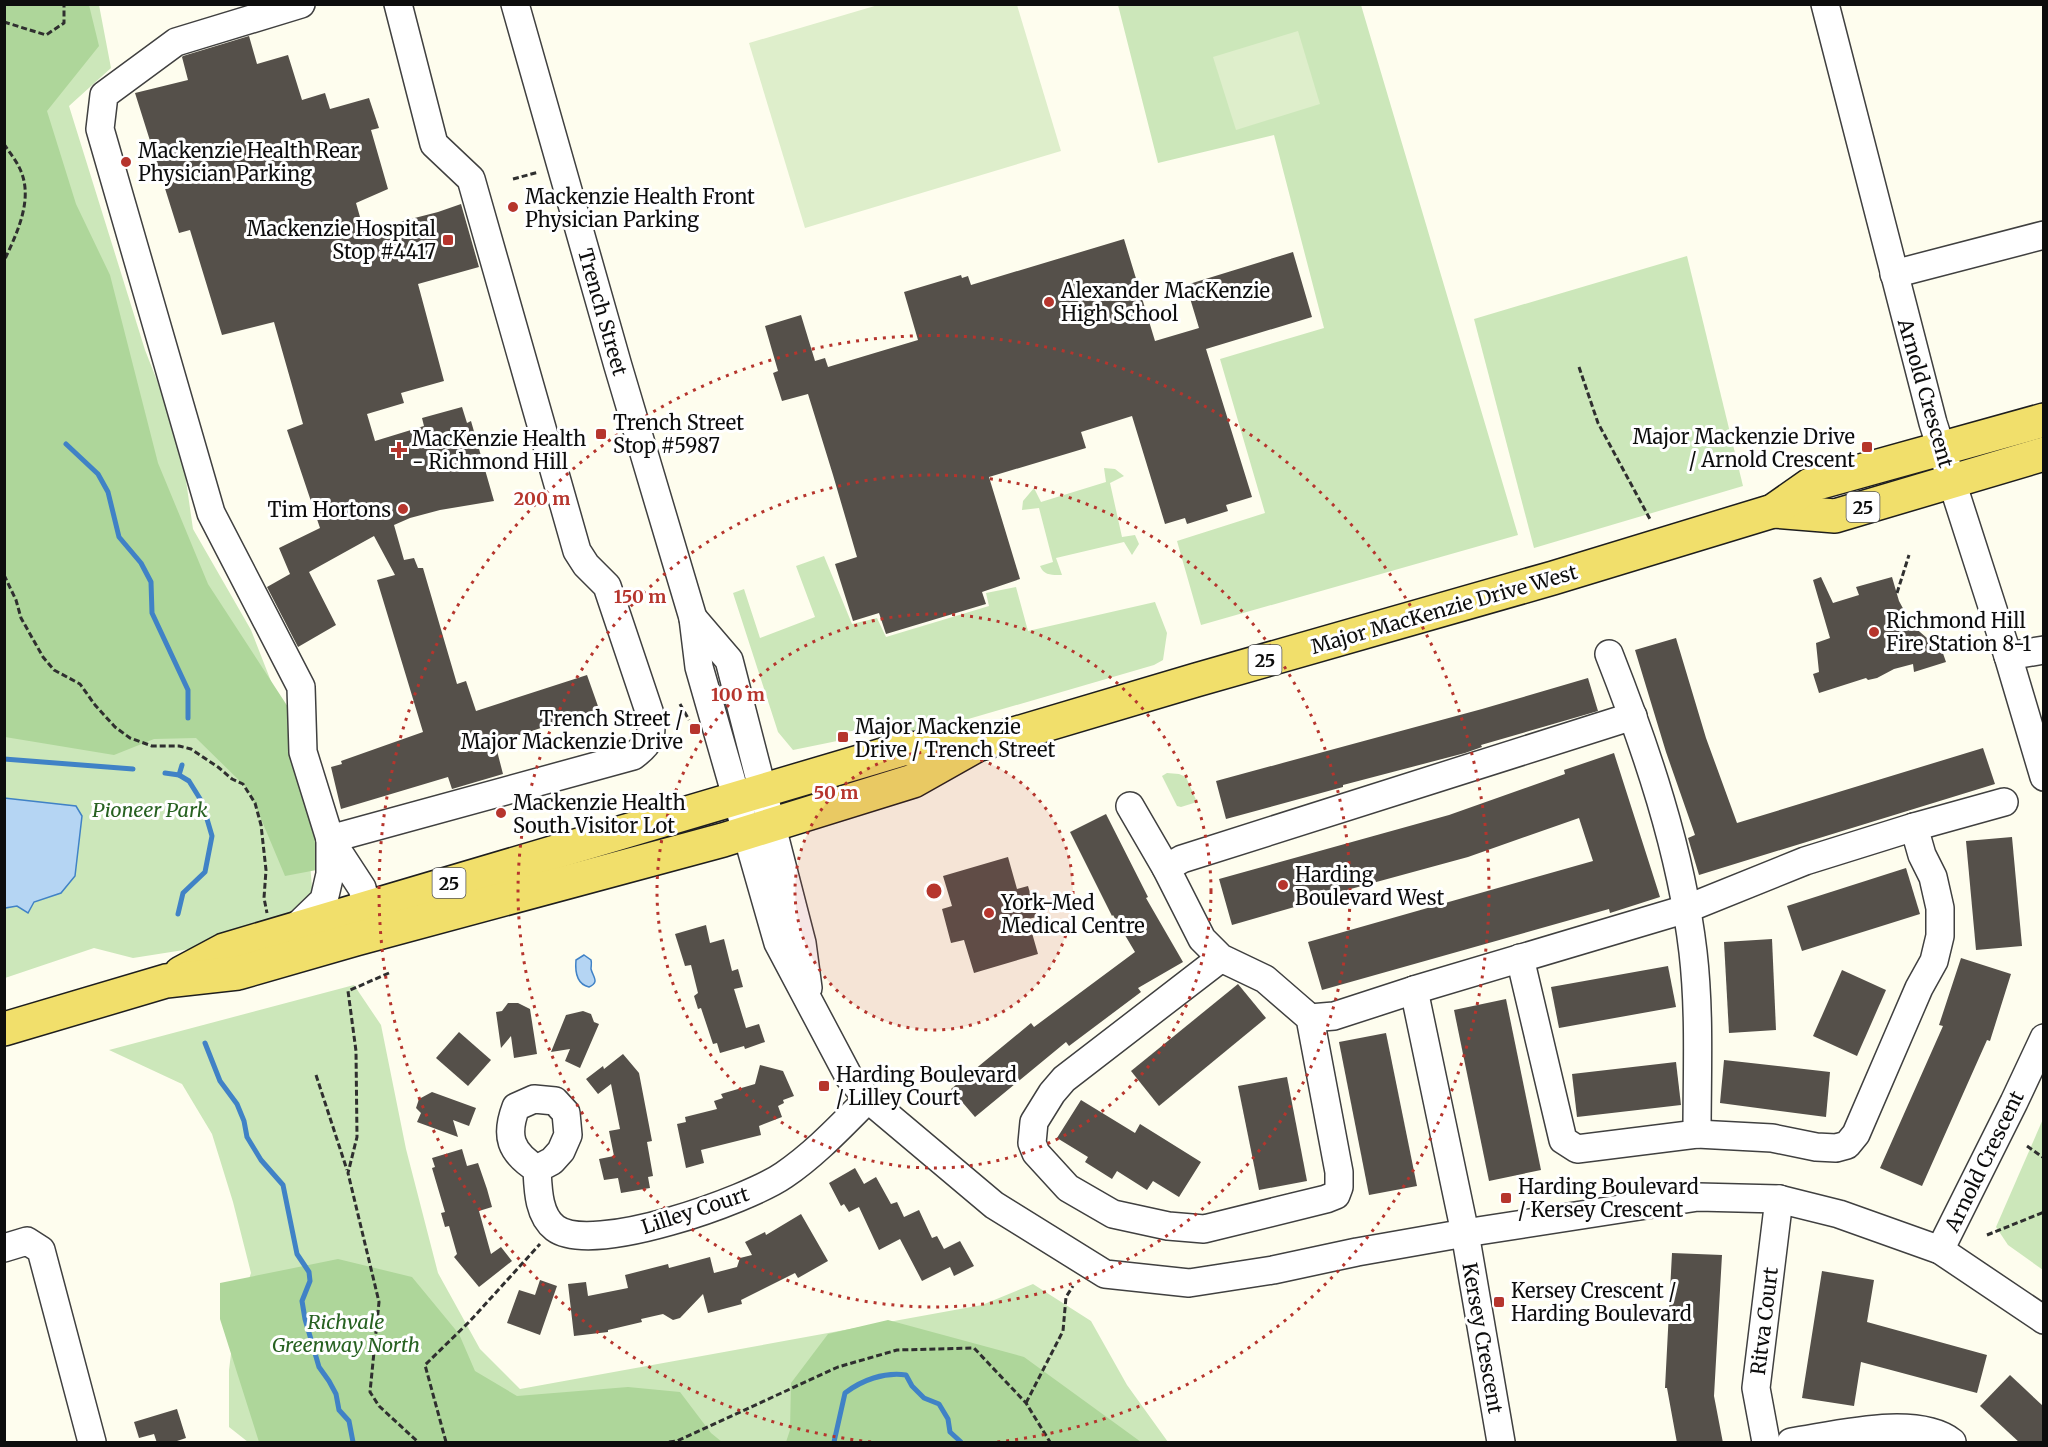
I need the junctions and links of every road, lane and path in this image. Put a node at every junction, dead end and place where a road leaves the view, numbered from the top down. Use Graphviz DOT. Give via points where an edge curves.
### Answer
graph roads {
  1 [pos="64,4"];
  2 [pos="301,4"];
  3 [pos="398,4"];
  4 [pos="515,4"];
  5 [pos="1825,4"];
  6 [pos="4,22"];
  7 [pos="4,144"];
  8 [pos="539,172"];
  9 [pos="513,179"];
  10 [pos="2043,235"];
  11 [pos="4,261"];
  12 [pos="1894,274"];
  13 [pos="1139,290"];
  14 [pos="1145,296"];
  15 [pos="1579,367"];
  16 [pos="2043,420"];
  17 [pos="1941,448"];
  18 [pos="2043,454"];
  19 [pos="1951,481"];
  20 [pos="1773,511"];
  21 [pos="1660,545"];
  22 [pos="1909,555"];
  23 [pos="4,575"];
  24 [pos="1896,592"];
  25 [pos="2043,650"];
  26 [pos="1609,654"];
  27 [pos="2008,656"];
  28 [pos="680,704"];
  29 [pos="1633,716"];
  30 [pos="690,721"];
  31 [pos="977,746"];
  32 [pos="2043,777"];
  33 [pos="751,794"];
  34 [pos="2004,802"];
  35 [pos="1130,807"];
  36 [pos="1914,827"];
  37 [pos="758,829"];
  38 [pos="330,840"];
  39 [pos="1166,868"];
  40 [pos="1686,909"];
  41 [pos="371,920"];
  42 [pos="281,923"];
  43 [pos="1221,958"];
  44 [pos="1520,958"];
  45 [pos="389,973"];
  46 [pos="166,981"];
  47 [pos="1414,990"];
  48 [pos="1310,1018"];
  49 [pos="4,1029"];
  50 [pos="2043,1038"];
  51 [pos="316,1075"];
  52 [pos="868,1099"];
  53 [pos="1697,1134"];
  54 [pos="2027,1146"];
  55 [pos="2043,1158"];
  56 [pos="537,1169"];
  57 [pos="348,1173"];
  58 [pos="1779,1199"];
  59 [pos="2043,1212"];
  60 [pos="555,1228"];
  61 [pos="1465,1233"];
  62 [pos="1987,1235"];
  63 [pos="4,1248"];
  64 [pos="1940,1250"];
  65 [pos="1073,1286"];
  66 [pos="2043,1320"];
  67 [pos="1026,1403"];
  68 [pos="92,1443"];
  69 [pos="418,1443"];
  70 [pos="446,1443"];
  71 [pos="669,1443"];
  72 [pos="1050,1443"];
  73 [pos="1501,1443"];
  74 [pos="1766,1443"];
  75 [pos="1791,1443"];
  76 [pos="1952,1443"];
  1 -- 6 [label="path" via="64,23 46,35"];
  2 -- 38 [label="street" via="176,42 104,95 100,129 211,513 300,687 303,752"];
  3 -- 38 [label="street" via="434,144 471,179 577,551 607,586 650,714 651,736 633,756"];
  4 -- 33 [label="street, Trench Street" via="693,618 729,660"];
  5 -- 12 [label="street, Arnold Crescent"];
  7 -- 11 [label="path" via="20,169 26,192 19,231"];
  8 -- 9 [label="path"];
  10 -- 12 [label="street"];
  12 -- 17 [label="street, Arnold Crescent"];
  13 -- 14 [label="path" via="1143,289"];
  15 -- 21 [label="path" via="1598,423"];
  16 -- 17 [label="main road, Major MacKenzie Drive West / 25"];
  17 -- 19 [label="street, Arnold Crescent"];
  17 -- 20 [label="main road, Major MacKenzie Drive West / 25" via="1810,485"];
  18 -- 19 [label="main road, Major MacKenzie Drive West / 25"];
  19 -- 20 [label="main road, Major MacKenzie Drive West / 25" via="1835,516"];
  19 -- 27 [label="street, Arnold Crescent"];
  20 -- 21 [label="main road, Major MacKenzie Drive West / 25"];
  21 -- 31 [label="main road, Major MacKenzie Drive West / 25"];
  22 -- 24 [label="path"];
  23 -- 42 [label="path" via="32,640 54,670 80,684 115,727 152,746 191,749 243,784 255,803 261,825 266,870 264,898"];
  25 -- 27 [label="street"];
  26 -- 29 [label="street"];
  27 -- 32 [label="street, Arnold Crescent"];
  28 -- 30 [label="path"];
  29 -- 39 [label="street" via="1182,859"];
  29 -- 40 [label="street" via="1665,814"];
  31 -- 33 [label="main road, Major MacKenzie Drive West / 25" via="903,749"];
  31 -- 37 [label="main road, Major MacKenzie Drive West / 25" via="913,781"];
  33 -- 37 [label="street, Trench Street"];
  33 -- 41 [label="main road, Major MacKenzie Drive West / 25"];
  34 -- 36 [label="street"];
  35 -- 39 [label="street"];
  36 -- 40 [label="street" via="1805,861"];
  36 -- 53 [label="street" via="1933,877 1940,908 1940,936 1934,961 1856,1134 1847,1145 1816,1148 1772,1138"];
  37 -- 41 [label="main road, Major MacKenzie Drive West / 25"];
  37 -- 52 [label="street, Trench Street" via="802,943 809,1001 849,1077"];
  38 -- 41 [label="street" via="362,888"];
  38 -- 42 [label="street" via="330,874 324,900"];
  39 -- 43 [label="street" via="1202,939"];
  40 -- 44 [label="street"];
  40 -- 53 [label="street" via="1697,1004"];
  41 -- 42 [label="main road, Major MacKenzie Drive West / 25"];
  41 -- 46 [label="main road, Major MacKenzie Drive West / 25" via="238,973"];
  42 -- 46 [label="main road, Major MacKenzie Drive West / 25"];
  43 -- 48 [label="street" via="1265,979"];
  43 -- 48 [label="street" via="1064,1079 1052,1093 1034,1122 1032,1143 1036,1153 1068,1188 1113,1214 1168,1226 1204,1228 1336,1195 1339,1172"];
  44 -- 47 [label="street"];
  44 -- 53 [label="street" via="1563,1140 1577,1149"];
  45 -- 57 [label="path" via="348,991 357,1051 357,1137"];
  46 -- 49 [label="main road, Major MacKenzie Drive West / 25"];
  47 -- 48 [label="street" via="1334,1016"];
  47 -- 61 [label="street"];
  50 -- 64 [label="street, Arnold Crescent"];
  51 -- 57 [label="path"];
  52 -- 60 [label="street, Lilley Court" via="813,1153 783,1176 743,1197 632,1230 592,1236 567,1234"];
  52 -- 61 [label="street" via="994,1205 1105,1274 1189,1283"];
  54 -- 55 [label="path"];
  56 -- 60 [label="street" via="546,1218"];
  57 -- 69 [label="path" via="379,1302 370,1392 379,1406"];
  58 -- 61 [label="street" via="1698,1197"];
  58 -- 64 [label="street" via="1839,1214"];
  58 -- 74 [label="street, Ritva Court" via="1756,1388"];
  59 -- 62 [label="path"];
  60 -- 70 [label="path" via="425,1365"];
  61 -- 73 [label="street, Kersey Crescent"];
  63 -- 68 [label="street" via="27,1242 41,1250"];
  64 -- 66 [label="street"];
  65 -- 67 [label="path" via="1066,1297 1063,1331"];
  67 -- 71 [label="path" via="974,1348 897,1350 838,1367"];
  67 -- 72 [label="path"];
  75 -- 76 [label="street" via="1853,1431 1889,1429 1920,1430"];
}
